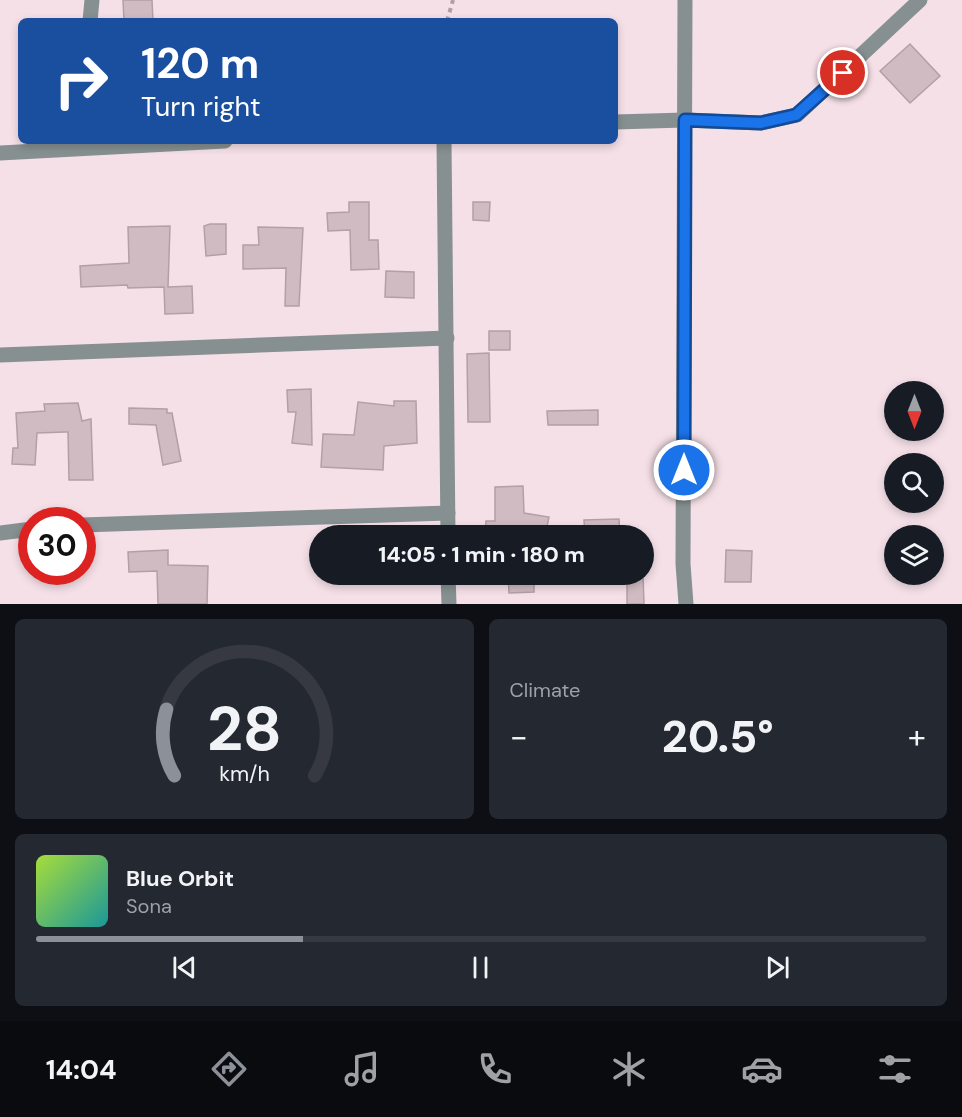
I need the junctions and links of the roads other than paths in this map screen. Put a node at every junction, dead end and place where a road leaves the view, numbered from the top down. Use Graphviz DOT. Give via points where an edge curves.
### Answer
graph roads {
  1 [pos="92,0"];
  2 [pos="685,0"];
  3 [pos="920,0"];
  4 [pos="90,18"];
  5 [pos="685,120"];
  6 [pos="618,122"];
  7 [pos="137,144"];
  8 [pos="444,144"];
  9 [pos="79,146"];
  10 [pos="0,153"];
  11 [pos="447,338"];
  12 [pos="0,355"];
  13 [pos="448,513"];
  14 [pos="96,525"];
  15 [pos="448,525"];
  16 [pos="18,531"];
  17 [pos="0,533"];
  18 [pos="448,585"];
  19 [pos="449,604"];
  20 [pos="686,604"];
  1 -- 4 [label="street"];
  2 -- 5 [label="street"];
  3 -- 5 [label="street" via="796,115 761,123"];
  5 -- 6 [label="street"];
  5 -- 20 [label="street"];
  7 -- 9 [label="street"];
  8 -- 11 [label="street"];
  9 -- 10 [label="street"];
  11 -- 12 [label="street"];
  11 -- 13 [label="street"];
  13 -- 14 [label="street"];
  13 -- 15 [label="street"];
  16 -- 17 [label="street"];
  18 -- 19 [label="street"];
}
